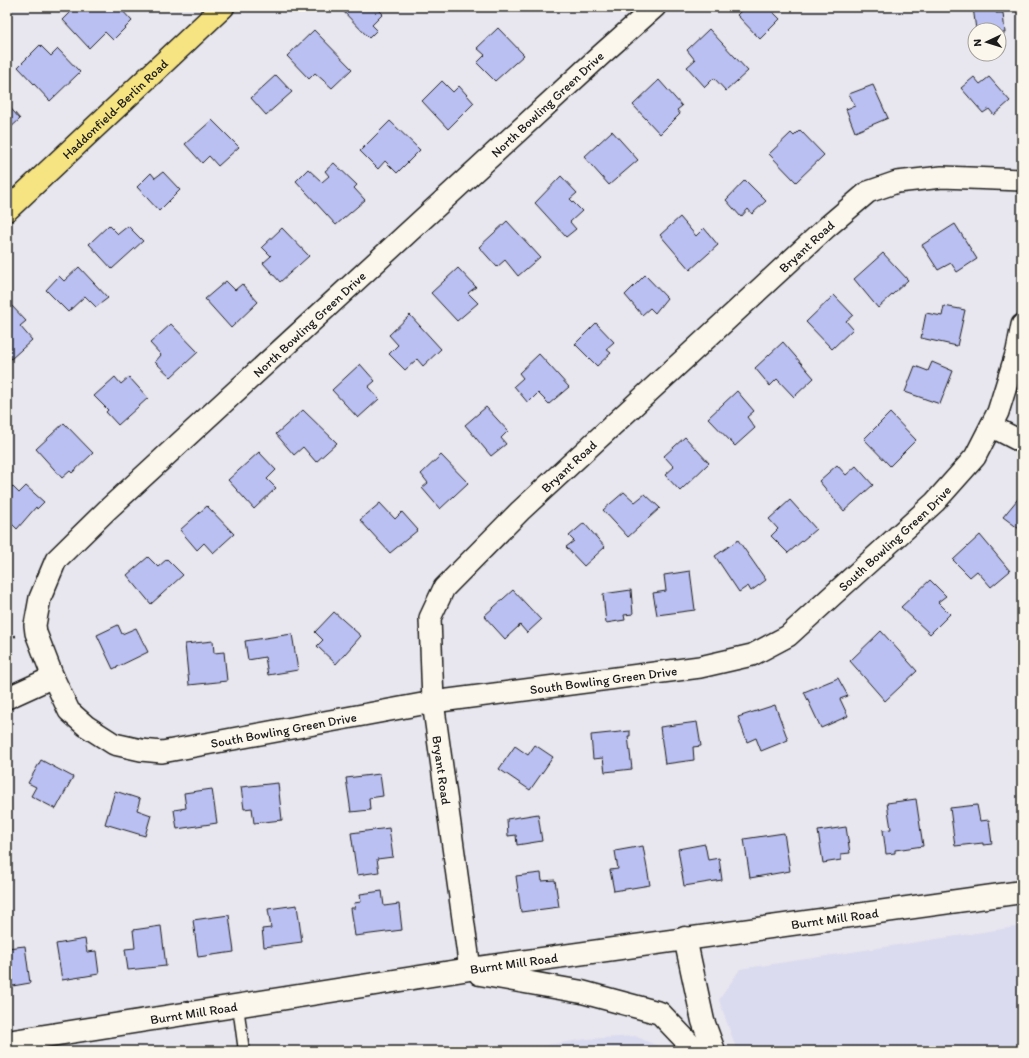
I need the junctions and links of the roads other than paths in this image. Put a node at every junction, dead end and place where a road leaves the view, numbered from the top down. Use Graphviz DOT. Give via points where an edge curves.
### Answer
graph roads {
  1 [pos="223,7"];
  2 [pos="656,7"];
  3 [pos="1022,180"];
  4 [pos="7,210"];
  5 [pos="1022,325"];
  6 [pos="990,426"];
  7 [pos="1022,442"];
  8 [pos="52,676"];
  9 [pos="7,698"];
  10 [pos="433,702"];
  11 [pos="1022,892"];
  12 [pos="685,938"];
  13 [pos="470,969"];
  14 [pos="238,1006"];
  15 [pos="7,1042"];
  16 [pos="244,1051"];
  17 [pos="696,1051"];
  18 [pos="714,1051"];
  1 -- 4 [label="main road, Haddonfield-Berlin Road"];
  2 -- 8 [label="street, North Bowling Green Drive" via="596,59 56,560 40,598 35,625"];
  3 -- 10 [label="street, Bryant Road" via="942,177 897,182 868,192 827,227 520,511 444,588 430,618"];
  5 -- 6 [label="street, South Bowling Green Drive" via="1017,351 998,412"];
  6 -- 7 [label="street"];
  6 -- 10 [label="street, South Bowling Green Drive" via="974,457 935,502 788,636 752,655 700,667"];
  8 -- 9 [label="street"];
  8 -- 10 [label="street, South Bowling Green Drive" via="69,711 86,726 114,744 162,752"];
  10 -- 13 [label="street, Bryant Road"];
  11 -- 12 [label="main road, Burnt Mill Road"];
  12 -- 13 [label="main road, Burnt Mill Road"];
  12 -- 18 [label="main road" via="703,1021"];
  13 -- 14 [label="main road, Burnt Mill Road"];
  13 -- 17 [label="main road" via="477,973 582,992 660,1014"];
  14 -- 15 [label="main road, Burnt Mill Road"];
  14 -- 16 [label="lane"];
}
